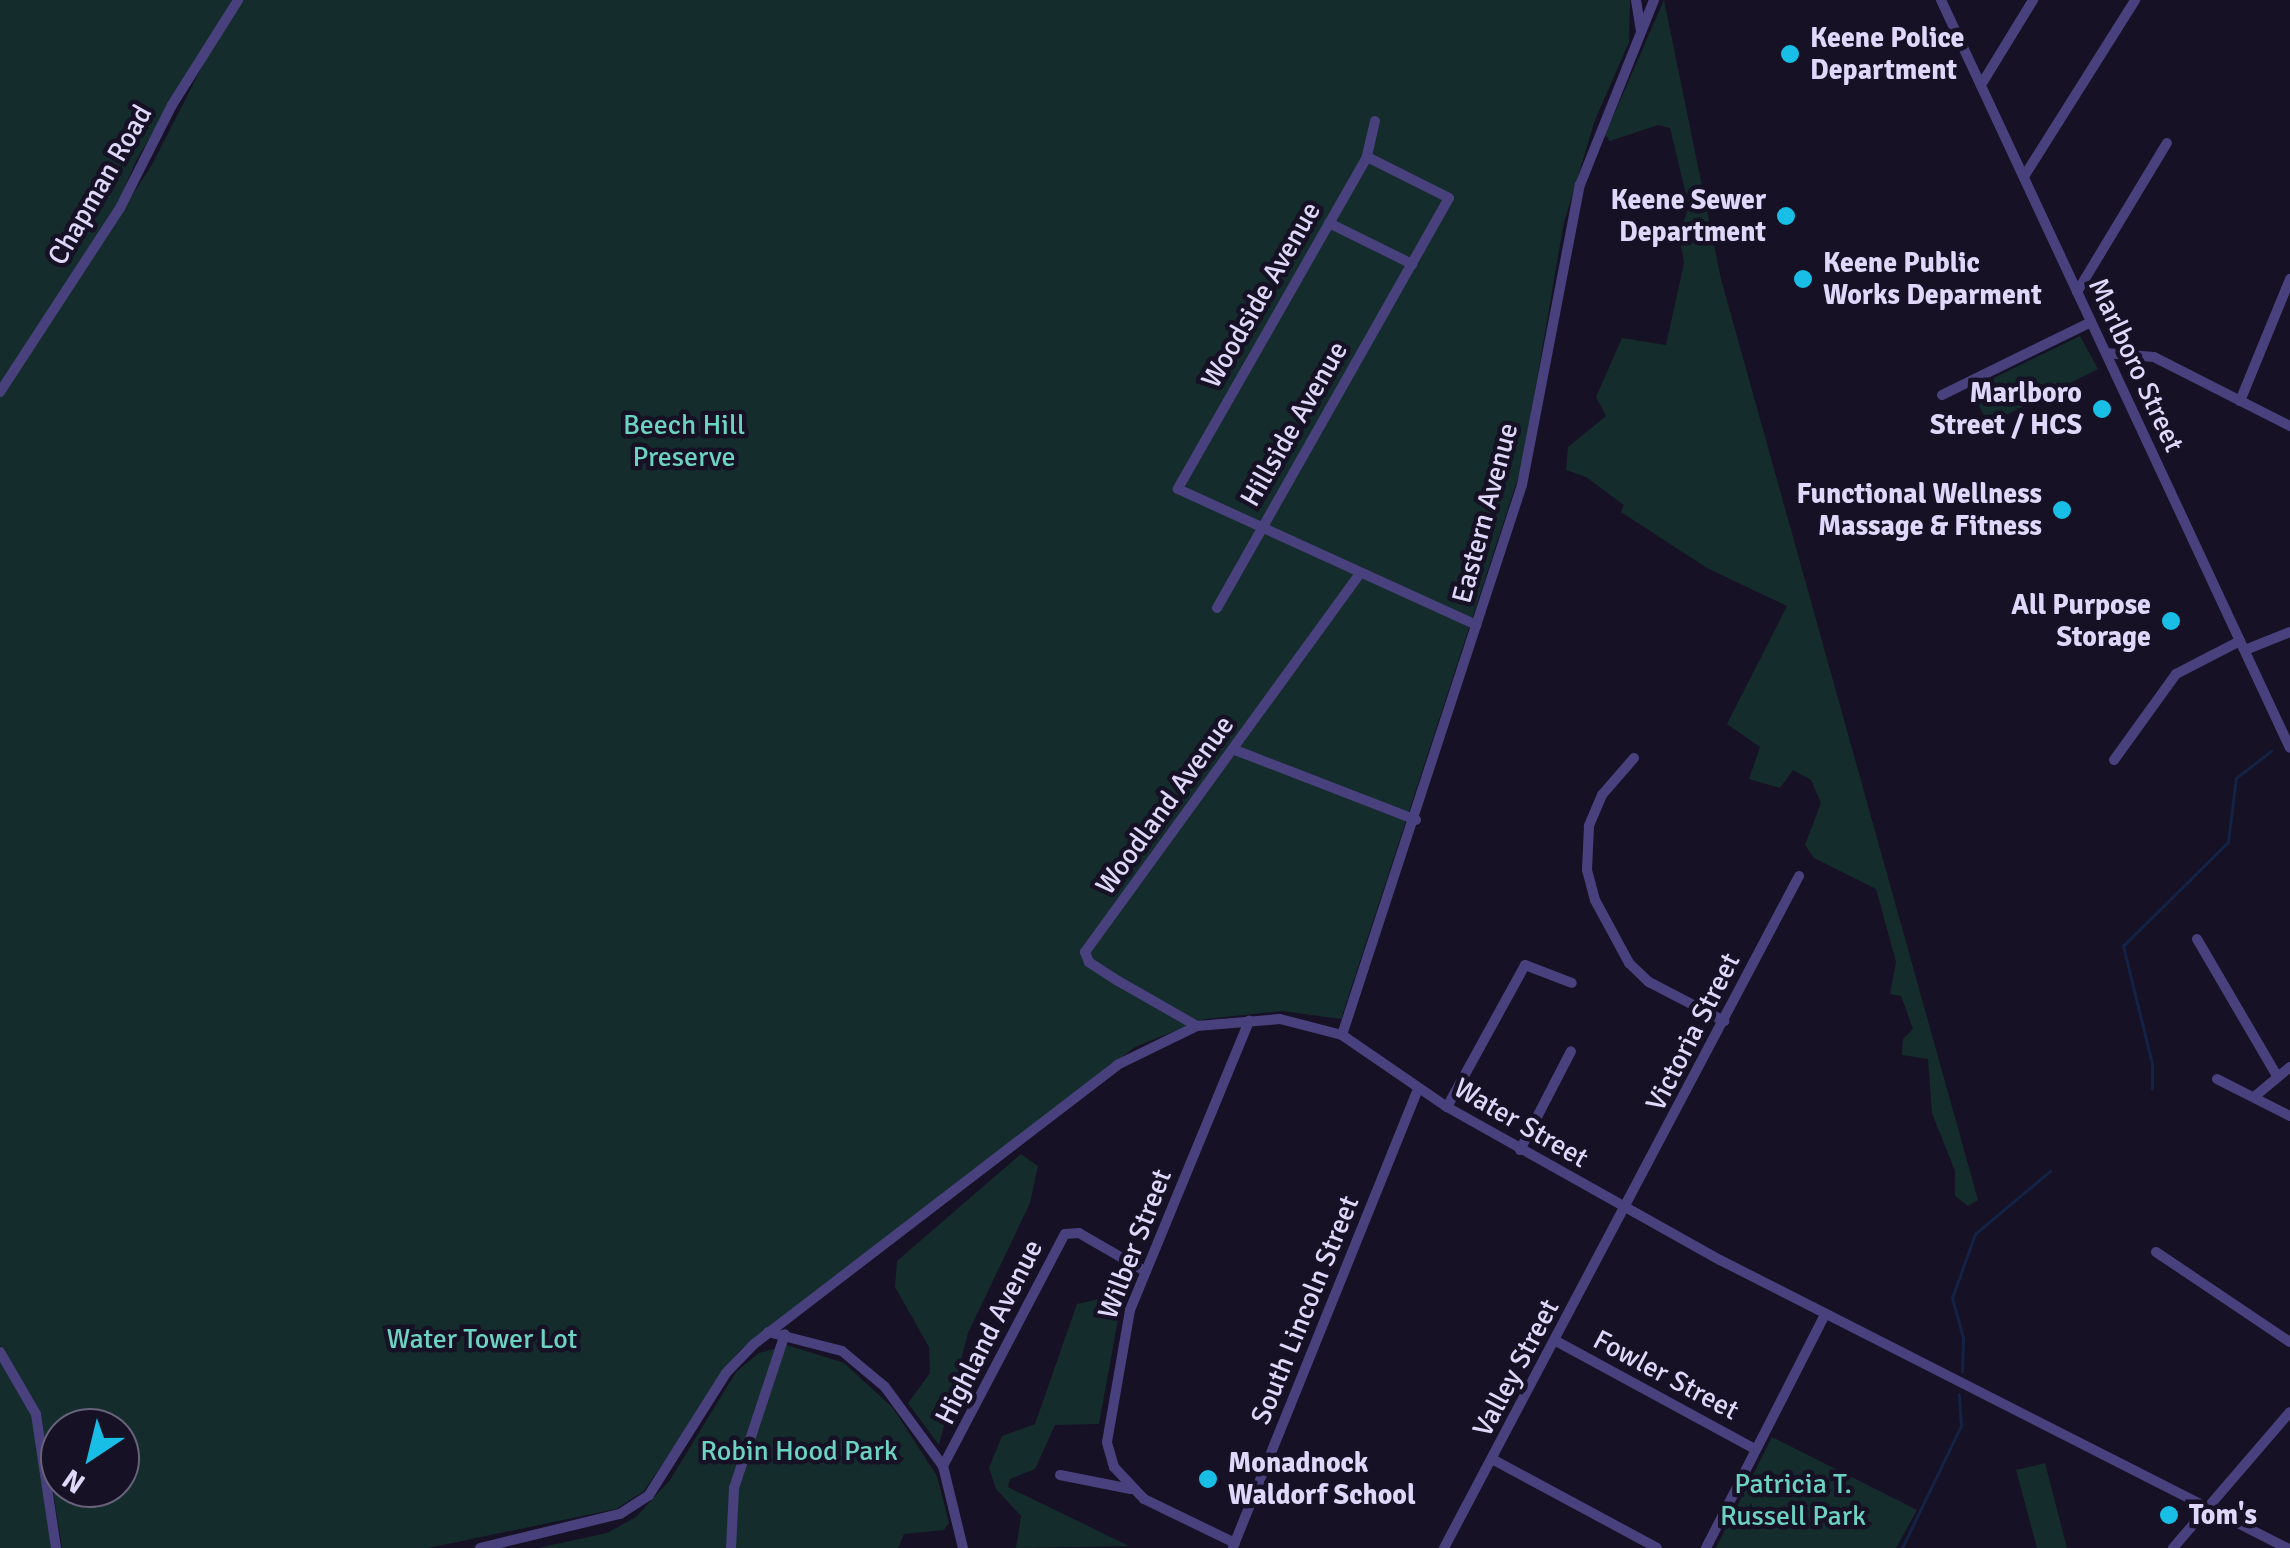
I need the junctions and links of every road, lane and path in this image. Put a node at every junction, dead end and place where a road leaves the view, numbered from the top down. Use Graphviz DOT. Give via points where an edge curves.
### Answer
graph roads {
  1 [pos="238,0"];
  2 [pos="1636,0"];
  3 [pos="1654,0"];
  4 [pos="1942,0"];
  5 [pos="2033,0"];
  6 [pos="2135,0"];
  7 [pos="1642,32"];
  8 [pos="1981,84"];
  9 [pos="1375,121"];
  10 [pos="2168,142"];
  11 [pos="1367,157"];
  12 [pos="2025,175"];
  13 [pos="1329,223"];
  14 [pos="1412,264"];
  15 [pos="2290,279"];
  16 [pos="2078,292"];
  17 [pos="2091,322"];
  18 [pos="2106,354"];
  19 [pos="0,392"];
  20 [pos="1942,395"];
  21 [pos="2240,400"];
  22 [pos="2290,426"];
  23 [pos="1261,527"];
  24 [pos="1360,572"];
  25 [pos="1217,608"];
  26 [pos="1478,625"];
  27 [pos="2290,632"];
  28 [pos="2242,646"];
  29 [pos="2290,748"];
  30 [pos="1235,750"];
  31 [pos="1634,758"];
  32 [pos="2114,760"];
  33 [pos="1416,820"];
  34 [pos="1799,876"];
  35 [pos="2197,940"];
  36 [pos="1572,982"];
  37 [pos="1724,1021"];
  38 [pos="1248,1022"];
  39 [pos="1197,1026"];
  40 [pos="1342,1036"];
  41 [pos="1571,1051"];
  42 [pos="2290,1067"];
  43 [pos="2277,1076"];
  44 [pos="2218,1078"];
  45 [pos="1418,1089"];
  46 [pos="2254,1097"];
  47 [pos="1447,1107"];
  48 [pos="2290,1116"];
  49 [pos="1520,1150"];
  50 [pos="1626,1209"];
  51 [pos="2156,1252"];
  52 [pos="1144,1270"];
  53 [pos="1825,1314"];
  54 [pos="768,1332"];
  55 [pos="784,1334"];
  56 [pos="1556,1341"];
  57 [pos="2290,1342"];
  58 [pos="0,1352"];
  59 [pos="2290,1412"];
  60 [pos="1756,1448"];
  61 [pos="1492,1459"];
  62 [pos="943,1466"];
  63 [pos="1060,1475"];
  64 [pos="1131,1489"];
  65 [pos="2205,1506"];
  66 [pos="2272,1545"];
  67 [pos="1234,1546"];
  68 [pos="56,1548"];
  69 [pos="480,1548"];
  70 [pos="731,1548"];
  71 [pos="963,1548"];
  72 [pos="1444,1548"];
  73 [pos="1657,1548"];
  74 [pos="1706,1548"];
  75 [pos="2173,1548"];
  76 [pos="2286,1548"];
  1 -- 19 [label="street, Chapman Road" via="172,105 120,208"];
  2 -- 7 [label="street"];
  3 -- 7 [label="street, Eastern Avenue"];
  4 -- 8 [label="street, Marlboro Street"];
  5 -- 8 [label="street"];
  6 -- 12 [label="street"];
  7 -- 26 [label="street, Eastern Avenue" via="1580,184 1529,457"];
  8 -- 12 [label="street, Marlboro Street"];
  9 -- 11 [label="street, Woodside Avenue"];
  10 -- 16 [label="street"];
  11 -- 13 [label="street, Woodside Avenue"];
  11 -- 14 [label="street, Hillside Avenue" via="1450,198"];
  12 -- 16 [label="street, Marlboro Street"];
  13 -- 14 [label="street"];
  13 -- 23 [label="street, Woodside Avenue" via="1178,488"];
  14 -- 23 [label="street, Hillside Avenue"];
  15 -- 21 [label="street"];
  16 -- 17 [label="street, Marlboro Street"];
  17 -- 18 [label="street, Marlboro Street"];
  17 -- 20 [label="street"];
  18 -- 21 [label="street" via="2138,351"];
  18 -- 28 [label="street, Marlboro Street"];
  21 -- 22 [label="street"];
  23 -- 24 [label="street"];
  23 -- 25 [label="street, Hillside Avenue"];
  24 -- 26 [label="street"];
  24 -- 30 [label="street, Woodland Avenue"];
  26 -- 33 [label="street, Eastern Avenue"];
  27 -- 28 [label="street"];
  28 -- 29 [label="street, Marlboro Street"];
  28 -- 32 [label="street" via="2176,674"];
  30 -- 33 [label="street"];
  30 -- 39 [label="street, Woodland Avenue" via="1084,956"];
  31 -- 37 [label="street" via="1602,794 1589,826 1587,870 1595,900 1629,964"];
  33 -- 40 [label="street, Eastern Avenue"];
  34 -- 37 [label="street, Victoria Street"];
  35 -- 43 [label="street"];
  36 -- 47 [label="street" via="1525,965"];
  37 -- 50 [label="street, Victoria Street"];
  38 -- 39 [label="street, Water Street"];
  38 -- 40 [label="street, Water Street" via="1296,1020"];
  38 -- 52 [label="street, Wilber Street"];
  39 -- 54 [label="street, Water Street" via="1159,1039 1103,1074"];
  40 -- 45 [label="street, Water Street"];
  41 -- 49 [label="street"];
  42 -- 43 [label="street"];
  43 -- 46 [label="street"];
  44 -- 46 [label="street"];
  45 -- 47 [label="street, Water Street"];
  45 -- 67 [label="street, South Lincoln Street"];
  46 -- 48 [label="street"];
  47 -- 49 [label="street, Water Street"];
  49 -- 50 [label="street, Water Street"];
  50 -- 53 [label="street, Water Street"];
  50 -- 56 [label="street, Valley Street"];
  51 -- 57 [label="street"];
  52 -- 62 [label="street, Highland Avenue" via="1081,1234 1065,1234"];
  52 -- 64 [label="street, Wilber Street" via="1108,1419 1109,1453"];
  53 -- 60 [label="street"];
  53 -- 65 [label="street, Water Street"];
  54 -- 55 [label="street"];
  54 -- 69 [label="street, Water Street" via="726,1372 648,1495 620,1514"];
  55 -- 62 [label="street" via="857,1360"];
  55 -- 70 [label="street" via="734,1488"];
  56 -- 60 [label="street, Fowler Street"];
  56 -- 61 [label="street, Valley Street"];
  58 -- 68 [label="street" via="36,1414"];
  59 -- 65 [label="street"];
  60 -- 74 [label="street"];
  61 -- 72 [label="street, Valley Street"];
  61 -- 73 [label="street"];
  62 -- 71 [label="street"];
  63 -- 64 [label="street"];
  64 -- 67 [label="street"];
  65 -- 66 [label="street, Water Street"];
  65 -- 75 [label="street"];
  66 -- 76 [label="street, Water Street"];
}
